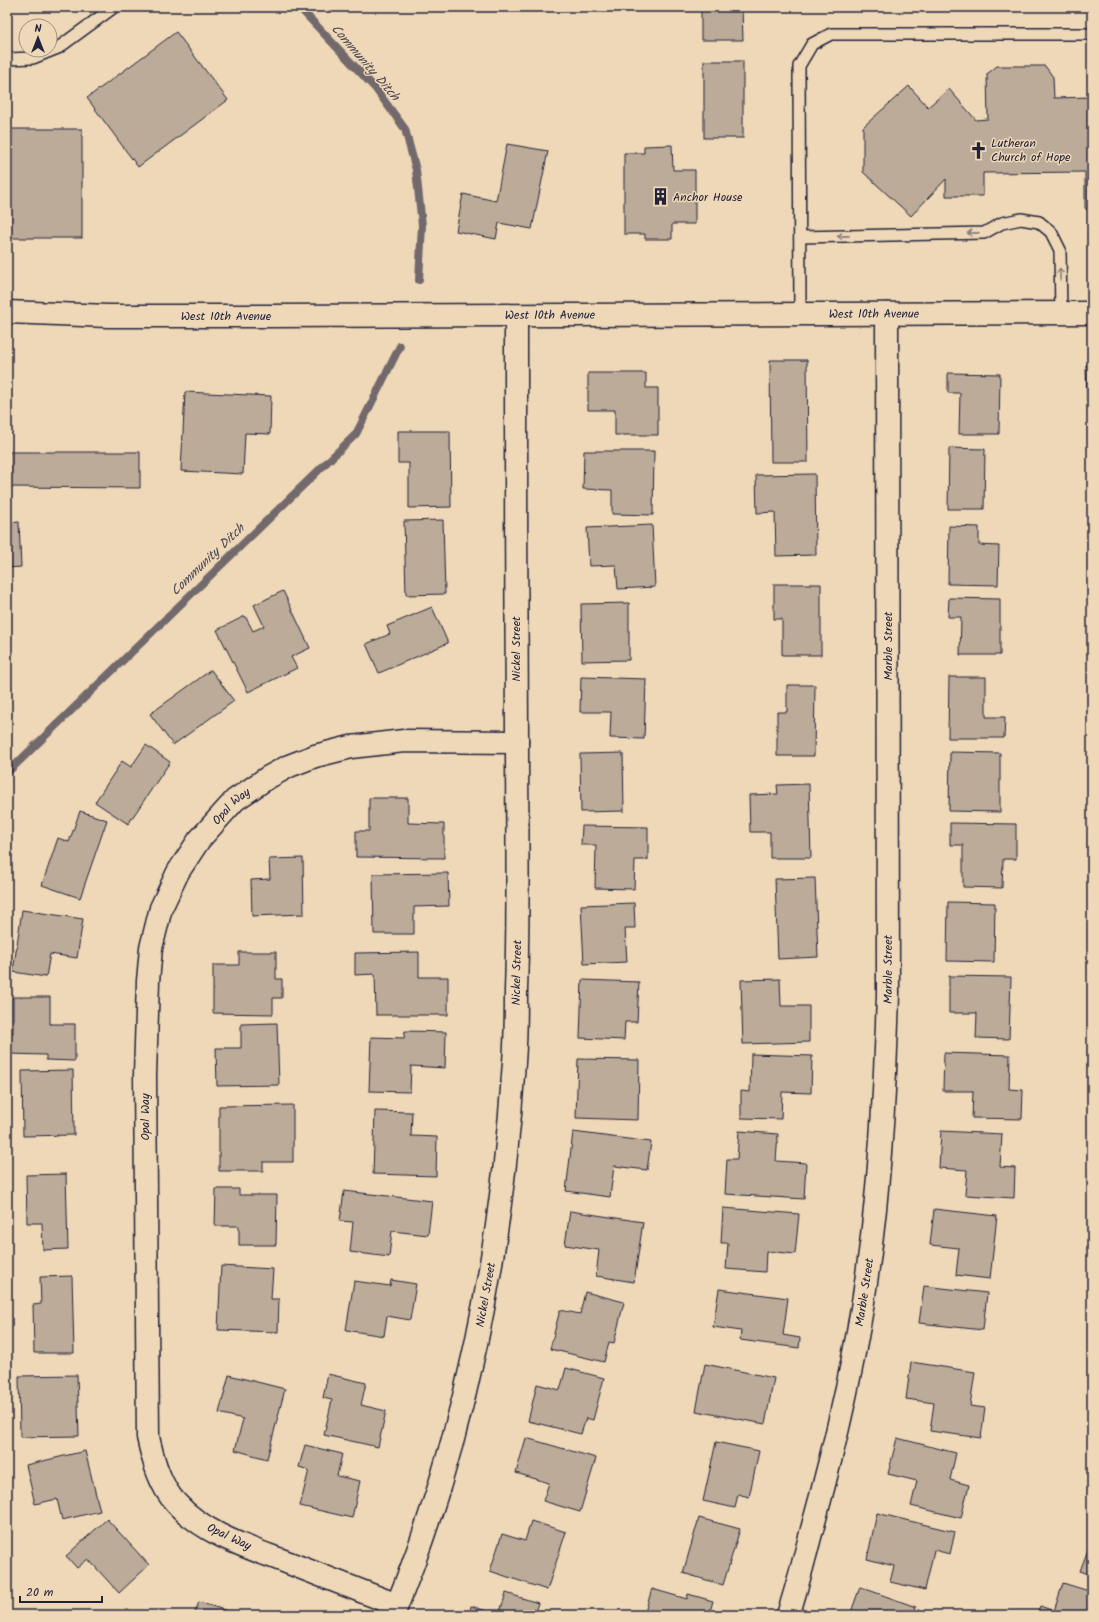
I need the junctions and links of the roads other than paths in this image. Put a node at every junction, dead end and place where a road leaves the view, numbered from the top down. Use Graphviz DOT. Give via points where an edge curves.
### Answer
graph roads {
  1 [pos="114,7"];
  2 [pos="1092,34"];
  3 [pos="7,59"];
  4 [pos="800,237"];
  5 [pos="7,312"];
  6 [pos="1061,313"];
  7 [pos="1092,313"];
  8 [pos="887,314"];
  9 [pos="800,315"];
  10 [pos="516,316"];
  11 [pos="517,742"];
  12 [pos="395,1610"];
  13 [pos="788,1615"];
  1 -- 3 [label="lane" via="58,48 33,58"];
  2 -- 4 [label="lane" via="831,34 812,44 799,66"];
  6 -- 4 [label="lane, one-way" via="1060,250 1051,232 1039,222 1021,219 1002,223 984,233"];
  4 -- 9 [label="lane"];
  5 -- 10 [label="street, West 10th Avenue" via="123,316"];
  6 -- 7 [label="street, West 10th Avenue"];
  6 -- 8 [label="street, West 10th Avenue"];
  8 -- 9 [label="street, West 10th Avenue"];
  8 -- 13 [label="street, Marble Street" via="888,994 878,1188 866,1282 849,1378 830,1465"];
  9 -- 10 [label="street, West 10th Avenue"];
  10 -- 11 [label="street, Nickel Street"];
  11 -- 12 [label="street, Nickel Street" via="518,928 514,1060 505,1169 480,1326 444,1469"];
  11 -- 12 [label="street, Opal Way" via="404,741 351,747 315,756 267,778 235,800 199,840 178,872 161,908 151,948 145,1075 148,1437 152,1460 167,1491 177,1504 207,1529"];
}
